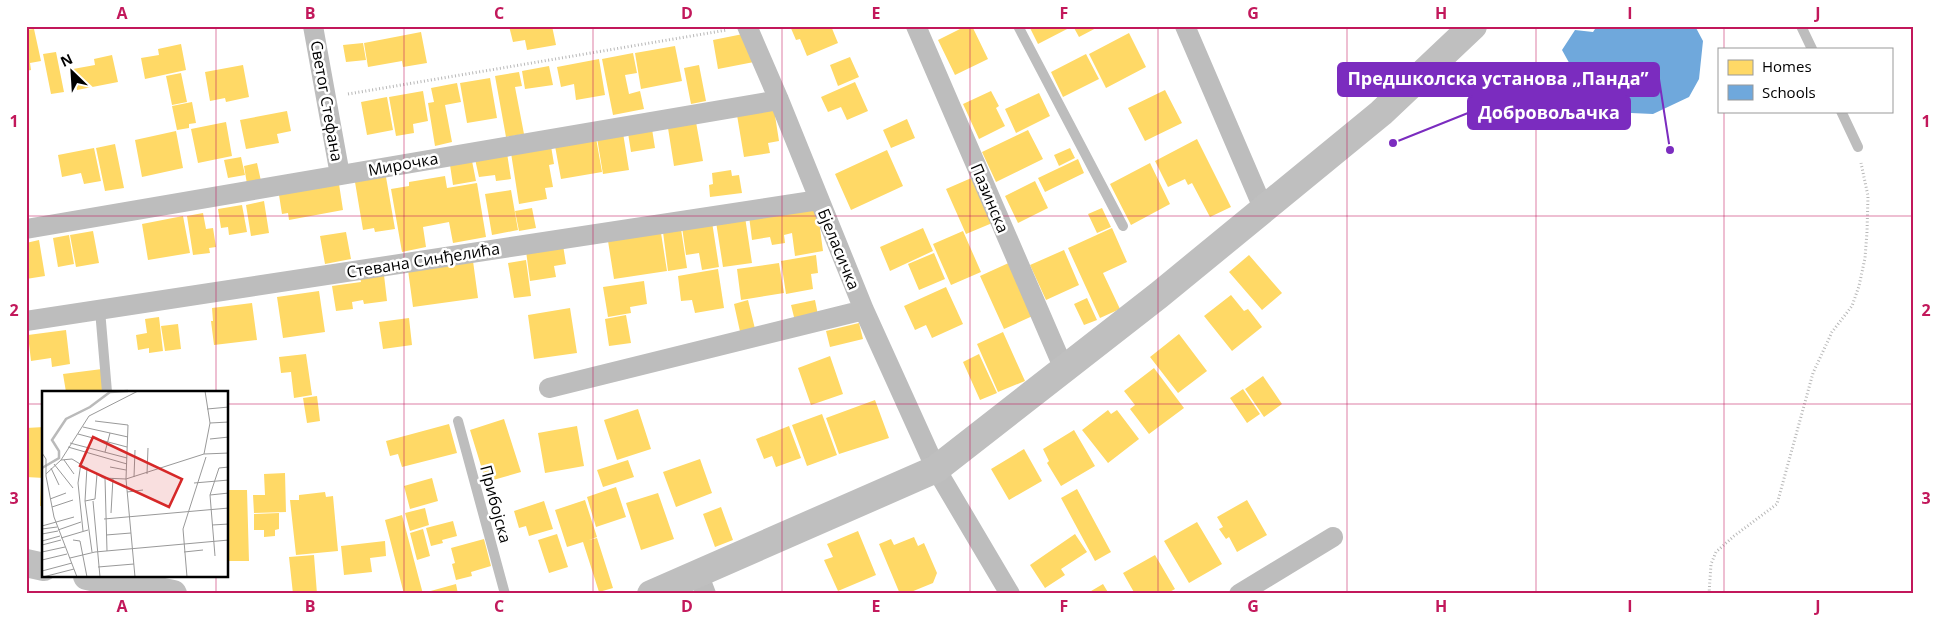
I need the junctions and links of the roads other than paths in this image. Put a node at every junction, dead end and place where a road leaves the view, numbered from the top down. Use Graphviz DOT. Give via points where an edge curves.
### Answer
graph roads {
  1 [pos="313,26"];
  2 [pos="747,26"];
  3 [pos="916,26"];
  4 [pos="1018,26"];
  5 [pos="1185,26"];
  6 [pos="1473,26"];
  7 [pos="1801,26"];
  8 [pos="1812,48"];
  9 [pos="779,100"];
  10 [pos="1842,112"];
  11 [pos="1858,147"];
  12 [pos="340,175"];
  13 [pos="819,200"];
  14 [pos="1264,210"];
  15 [pos="1123,226"];
  16 [pos="26,229"];
  17 [pos="100,310"];
  18 [pos="864,310"];
  19 [pos="26,321"];
  20 [pos="1064,369"];
  21 [pos="549,388"];
  22 [pos="107,391"];
  23 [pos="458,422"];
  24 [pos="936,470"];
  25 [pos="1333,537"];
  26 [pos="26,563"];
  27 [pos="42,567"];
  28 [pos="97,578"];
  29 [pos="702,584"];
  30 [pos="131,585"];
  31 [pos="173,594"];
  32 [pos="505,594"];
  33 [pos="651,594"];
  34 [pos="1010,594"];
  35 [pos="1239,594"];
  1 -- 12 [label="street, Светог Стефана"];
  2 -- 9 [label="street, Бјеласичка"];
  3 -- 20 [label="street, Пазинска"];
  4 -- 15 [label="lane"];
  5 -- 14 [label="street"];
  6 -- 14 [label="street" via="1381,114"];
  7 -- 8 [label="lane"];
  9 -- 12 [label="street, Мирочка"];
  9 -- 13 [label="street, Бјеласичка"];
  10 -- 11 [label="lane"];
  12 -- 16 [label="street, Мирочка"];
  13 -- 17 [label="street, Стевана Синђелића"];
  13 -- 18 [label="street, Бјеласичка"];
  14 -- 20 [label="street"];
  17 -- 19 [label="street, Стевана Синђелића"];
  17 -- 22 [label="lane"];
  18 -- 21 [label="street"];
  18 -- 24 [label="street, Бјеласичка"];
  20 -- 24 [label="street"];
  23 -- 32 [label="lane, Прибојска"];
  24 -- 29 [label="street"];
  24 -- 34 [label="street, Бјеласичка"];
  25 -- 35 [label="street"];
  26 -- 27 [label="street"];
  28 -- 30 [label="street"];
  29 -- 33 [label="street"];
  30 -- 31 [label="street"];
}
